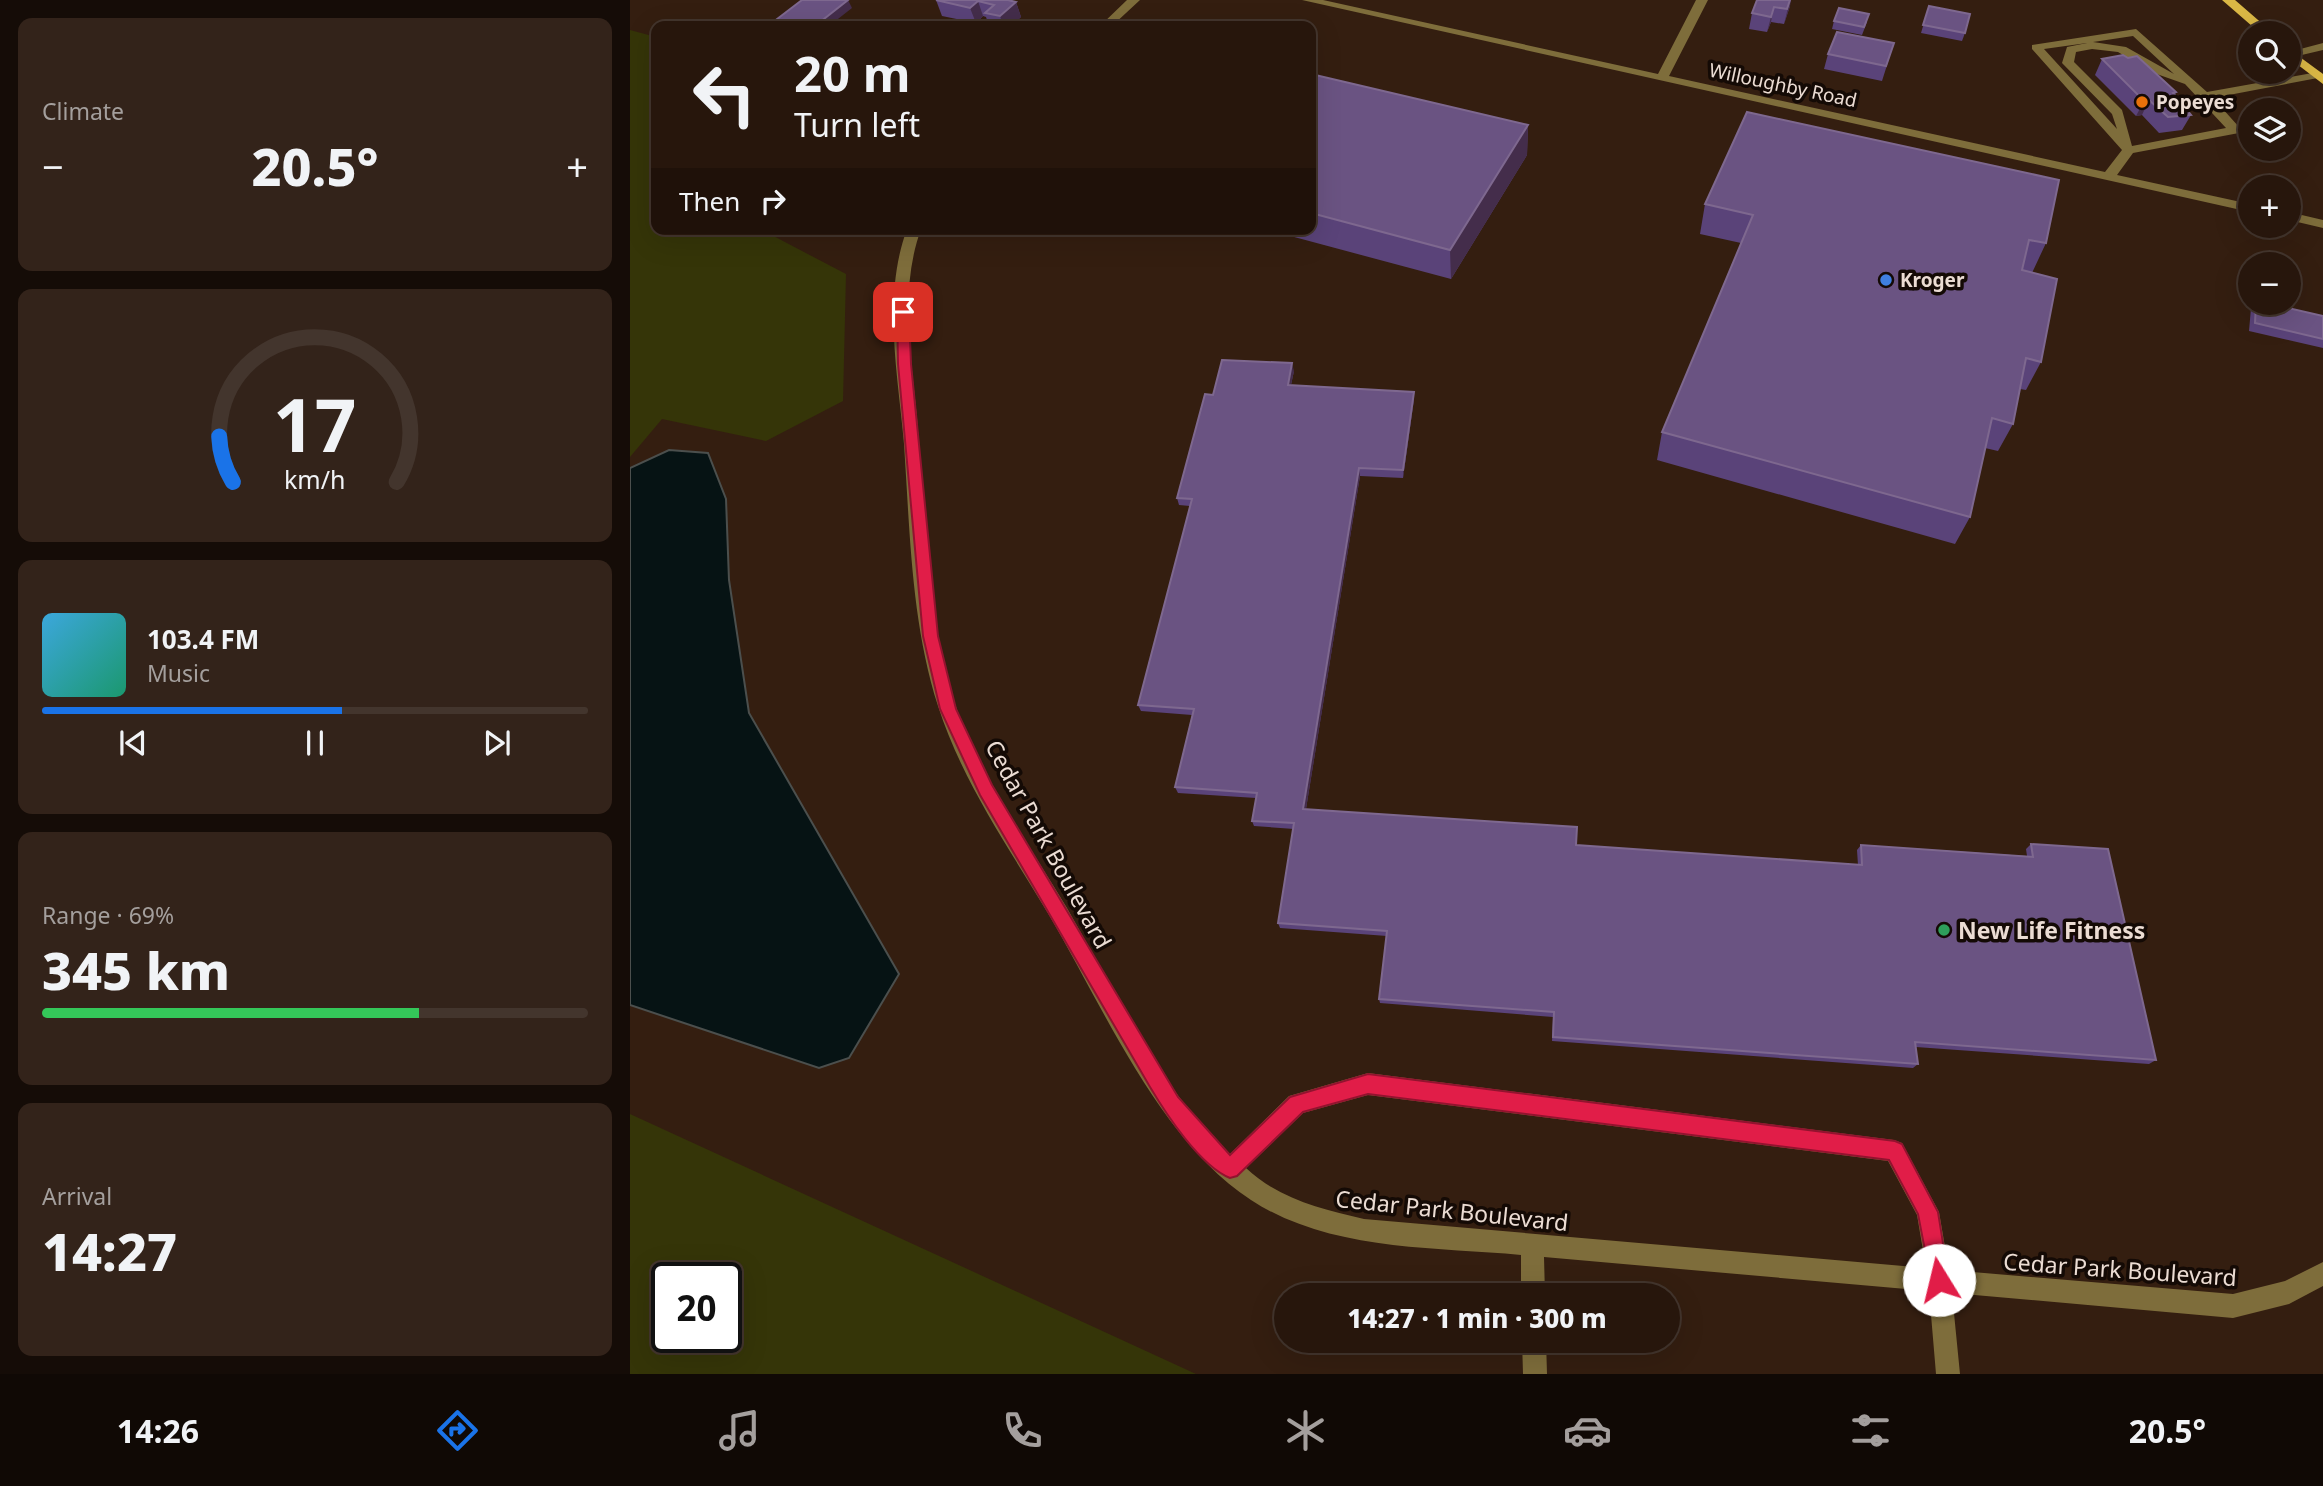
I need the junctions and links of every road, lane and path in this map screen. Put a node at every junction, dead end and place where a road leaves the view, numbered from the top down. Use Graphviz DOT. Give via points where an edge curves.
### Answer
graph roads {
  1 [pos="1134,0"];
  2 [pos="1308,0"];
  3 [pos="1702,0"];
  4 [pos="2229,0"];
  5 [pos="1112,21"];
  6 [pos="2253,21"];
  7 [pos="2323,46"];
  8 [pos="2301,51"];
  9 [pos="2301,61"];
  10 [pos="1662,78"];
  11 [pos="2321,78"];
  12 [pos="2189,82"];
  13 [pos="2204,96"];
  14 [pos="2130,150"];
  15 [pos="2108,177"];
  16 [pos="2238,205"];
  17 [pos="2301,219"];
  18 [pos="2323,224"];
  19 [pos="912,235"];
  20 [pos="1230,1168"];
  21 [pos="1532,1245"];
  22 [pos="2323,1273"];
  23 [pos="1939,1280"];
  24 [pos="1533,1283"];
  25 [pos="1534,1353"];
  26 [pos="1535,1374"];
  27 [pos="1948,1374"];
  1 -- 5 [label="street"];
  2 -- 10 [label="street, Willoughby Road"];
  3 -- 10 [label="street"];
  4 -- 6 [label="main road"];
  7 -- 8 [label="street"];
  9 -- 11 [label="main road"];
  10 -- 15 [label="street, Willoughby Road"];
  11 -- 13 [label="street"];
  12 -- 13 [label="street"];
  12 -- 14 [label="street" via="2168,78 2120,46 2094,44 2071,49 2068,63 2118,113"];
  12 -- 14 [label="street" via="2136,32 2036,47"];
  13 -- 14 [label="street" via="2235,130"];
  14 -- 15 [label="street"];
  15 -- 16 [label="street, Willoughby Road"];
  17 -- 18 [label="street"];
  19 -- 20 [label="street, Cedar Park Boulevard" via="904,260 903,339 930,636 948,709 986,790 1171,1104"];
  20 -- 21 [label="street, Cedar Park Boulevard" via="1249,1185 1309,1218 1364,1230"];
  20 -- 23 [label="street" via="1297,1104 1368,1084 1895,1151 1928,1212"];
  21 -- 23 [label="street, Cedar Park Boulevard"];
  21 -- 24 [label="street"];
  22 -- 23 [label="street, Cedar Park Boulevard" via="2289,1292 2232,1306"];
  23 -- 27 [label="street"];
  25 -- 26 [label="street"];
}
